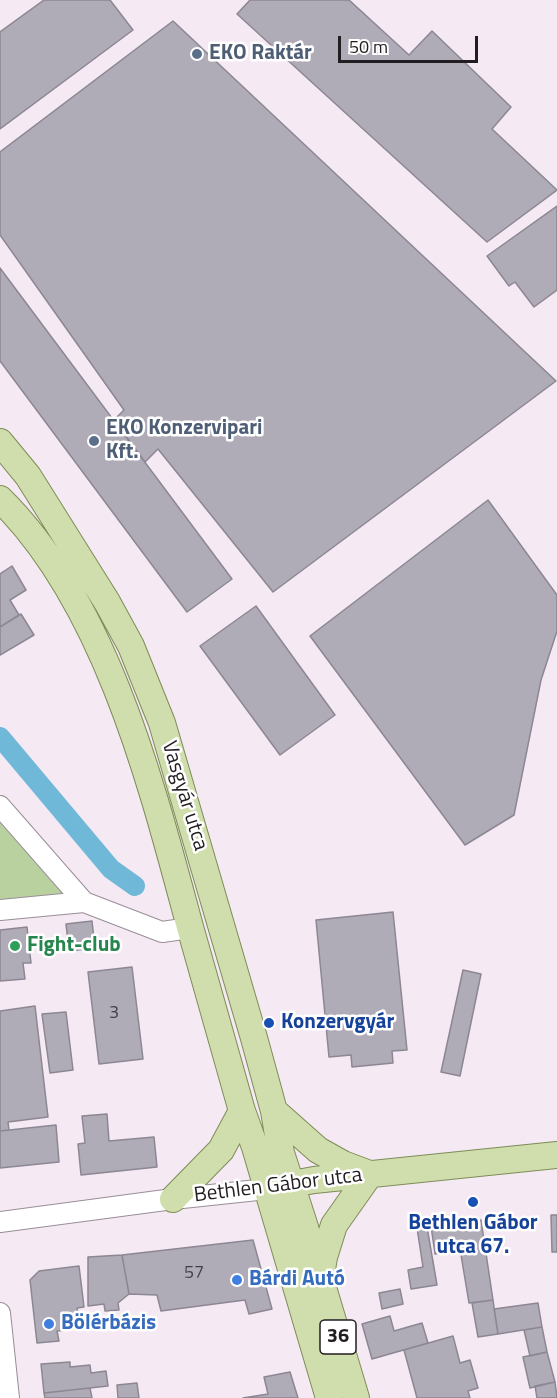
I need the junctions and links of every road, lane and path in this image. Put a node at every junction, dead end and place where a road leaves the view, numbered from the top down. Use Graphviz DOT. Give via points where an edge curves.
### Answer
graph roads {
  1 [pos="0,441"];
  2 [pos="0,499"];
  3 [pos="0,806"];
  4 [pos="84,902"];
  5 [pos="0,910"];
  6 [pos="190,928"];
  7 [pos="242,1111"];
  8 [pos="274,1111"];
  9 [pos="557,1155"];
  10 [pos="370,1174"];
  11 [pos="292,1184"];
  12 [pos="267,1189"];
  13 [pos="173,1199"];
  14 [pos="0,1222"];
  15 [pos="320,1277"];
  16 [pos="0,1313"];
  17 [pos="9,1398"];
  18 [pos="329,1398"];
  19 [pos="356,1398"];
  1 -- 8 [label="main road, Vasgyár utca" via="28,476 107,602 147,685 195,832"];
  2 -- 6 [label="main road, Vasgyár utca" via="51,562 104,659 168,842"];
  3 -- 4 [label="street"];
  4 -- 5 [label="street"];
  4 -- 6 [label="street" via="162,933"];
  6 -- 7 [label="main road, Vasgyár utca"];
  7 -- 12 [label="main road, Vasgyár utca"];
  7 -- 13 [label="main road" via="221,1150"];
  8 -- 10 [label="main road" via="318,1150"];
  8 -- 11 [label="main road, Vasgyár utca" via="281,1153"];
  9 -- 10 [label="main road, Bethlen Gábor utca"];
  10 -- 11 [label="main road, Bethlen Gábor utca"];
  10 -- 15 [label="main road, 36" via="334,1225"];
  11 -- 12 [label="main road, Bethlen Gábor utca"];
  11 -- 15 [label="main road, 36"];
  12 -- 13 [label="street, Bethlen Gábor utca"];
  12 -- 18 [label="main road, 36"];
  13 -- 14 [label="street, Bethlen Gábor utca"];
  15 -- 19 [label="main road, 36"];
  16 -- 17 [label="street"];
}
